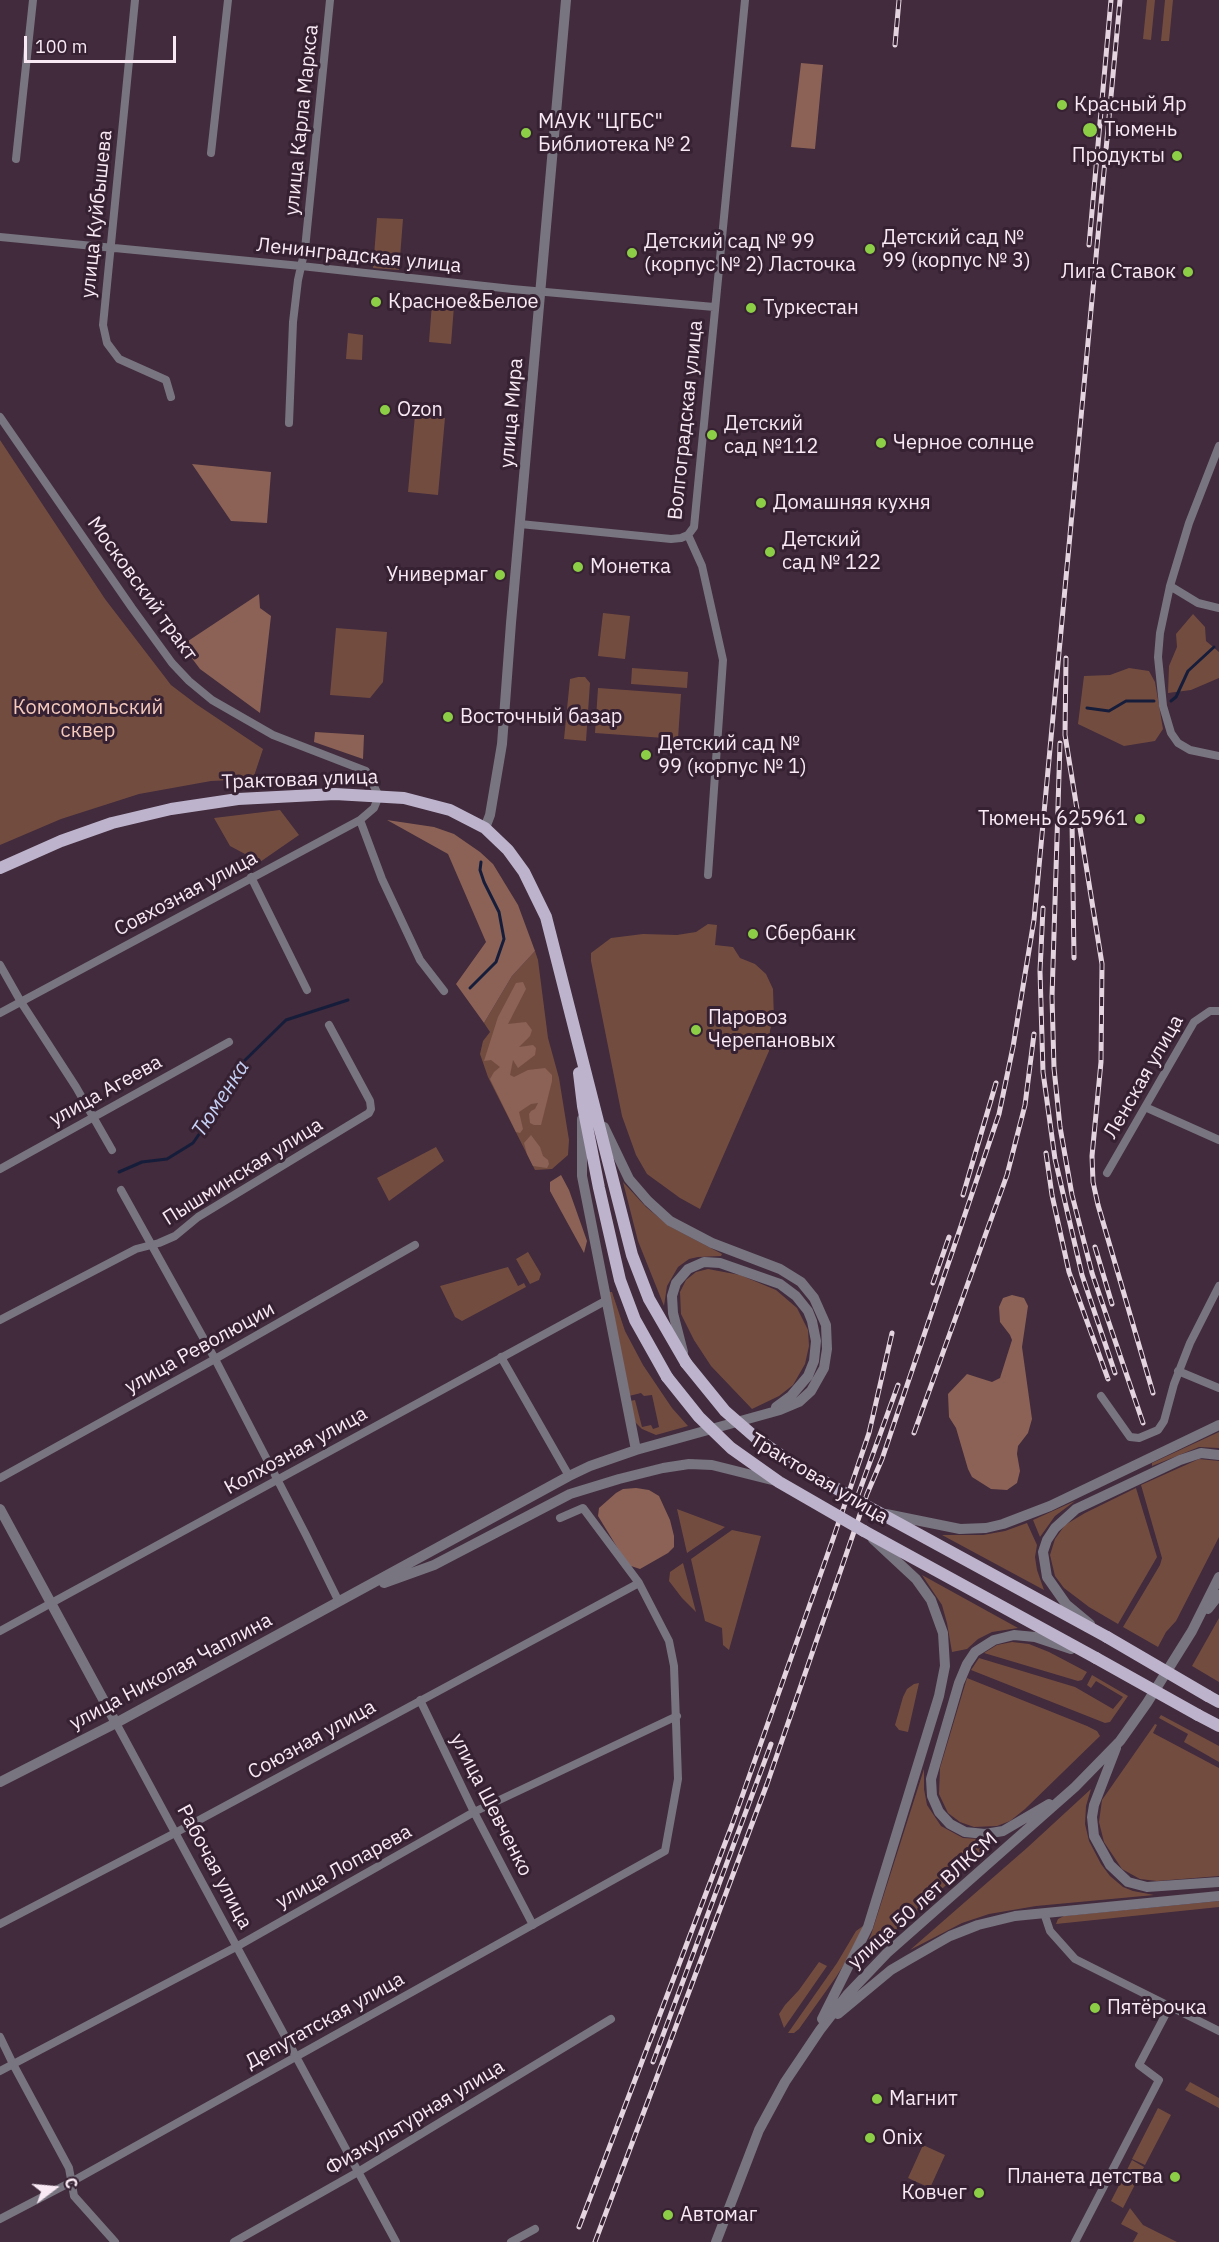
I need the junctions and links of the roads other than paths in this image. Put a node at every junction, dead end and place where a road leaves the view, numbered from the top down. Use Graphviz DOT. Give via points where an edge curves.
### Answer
graph roads {
  1 [pos="33,0"];
  2 [pos="135,0"];
  3 [pos="228,0"];
  4 [pos="330,0"];
  5 [pos="566,0"];
  6 [pos="745,0"];
  7 [pos="211,153"];
  8 [pos="16,159"];
  9 [pos="0,237"];
  10 [pos="111,249"];
  11 [pos="301,266"];
  12 [pos="541,291"];
  13 [pos="714,307"];
  14 [pos="171,397"];
  15 [pos="0,417"];
  16 [pos="289,423"];
  17 [pos="1219,446"];
  18 [pos="520,524"];
  19 [pos="688,535"];
  20 [pos="1170,586"];
  21 [pos="1219,608"];
  22 [pos="1219,756"];
  23 [pos="379,796"];
  24 [pos="360,820"];
  25 [pos="485,828"];
  26 [pos="0,868"];
  27 [pos="708,875"];
  28 [pos="251,877"];
  29 [pos="0,965"];
  30 [pos="307,990"];
  31 [pos="444,991"];
  32 [pos="21,1002"];
  33 [pos="1219,1011"];
  34 [pos="0,1013"];
  35 [pos="329,1025"];
  36 [pos="229,1042"];
  37 [pos="589,1107"];
  38 [pos="1145,1107"];
  39 [pos="93,1117"];
  40 [pos="1219,1140"];
  41 [pos="112,1150"];
  42 [pos="0,1168"];
  43 [pos="1107,1173"];
  44 [pos="121,1190"];
  45 [pos="150,1245"];
  46 [pos="415,1245"];
  47 [pos="1219,1286"];
  48 [pos="607,1300"];
  49 [pos="0,1320"];
  50 [pos="501,1357"];
  51 [pos="215,1359"];
  52 [pos="686,1364"];
  53 [pos="1178,1371"];
  54 [pos="1219,1388"];
  55 [pos="1101,1396"];
  56 [pos="765,1415"];
  57 [pos="1219,1425"];
  58 [pos="636,1450"];
  59 [pos="1219,1455"];
  60 [pos="569,1476"];
  61 [pos="0,1478"];
  62 [pos="278,1480"];
  63 [pos="779,1482"];
  64 [pos="0,1509"];
  65 [pos="875,1511"];
  66 [pos="560,1518"];
  67 [pos="864,1531"];
  68 [pos="1219,1578"];
  69 [pos="639,1583"];
  70 [pos="358,1592"];
  71 [pos="1219,1595"];
  72 [pos="52,1602"];
  73 [pos="339,1602"];
  74 [pos="0,1631"];
  75 [pos="1192,1631"];
  76 [pos="1107,1637"];
  77 [pos="1096,1658"];
  78 [pos="1215,1699"];
  79 [pos="420,1700"];
  80 [pos="677,1716"];
  81 [pos="116,1723"];
  82 [pos="1215,1726"];
  83 [pos="1120,1741"];
  84 [pos="0,1782"];
  85 [pos="1075,1787"];
  86 [pos="474,1812"];
  87 [pos="175,1833"];
  88 [pos="1219,1882"];
  89 [pos="1219,1896"];
  90 [pos="1044,1913"];
  91 [pos="0,1924"];
  92 [pos="533,1925"];
  93 [pos="236,1947"];
  94 [pos="1170,2006"];
  95 [pos="611,2019"];
  96 [pos="820,2030"];
  97 [pos="1219,2031"];
  98 [pos="0,2037"];
  99 [pos="811,2042"];
  100 [pos="295,2056"];
  101 [pos="13,2064"];
  102 [pos="0,2071"];
  103 [pos="358,2172"];
  104 [pos="73,2181"];
  105 [pos="0,2219"];
  106 [pos="535,2229"];
  107 [pos="115,2242"];
  108 [pos="234,2242"];
  109 [pos="396,2242"];
  110 [pos="511,2242"];
  111 [pos="716,2242"];
  112 [pos="1075,2242"];
  1 -- 8 [label="street"];
  2 -- 10 [label="street, улица Куйбышева"];
  3 -- 7 [label="street"];
  4 -- 11 [label="street, улица Карла Маркса"];
  5 -- 12 [label="street, улица Мира"];
  6 -- 13 [label="street, Волгоградская улица"];
  9 -- 10 [label="street, Ленинградская улица"];
  10 -- 11 [label="street, Ленинградская улица"];
  10 -- 14 [label="street, улица Куйбышева" via="103,326 107,343 119,359 166,380"];
  11 -- 12 [label="street, Ленинградская улица"];
  11 -- 16 [label="street, улица Карла Маркса" via="293,322"];
  12 -- 13 [label="street, Ленинградская улица"];
  12 -- 18 [label="street, улица Мира"];
  13 -- 19 [label="street, Волгоградская улица" via="699,489 694,527"];
  15 -- 23 [label="street, Московский тракт" via="132,608 189,681 244,721 366,771"];
  17 -- 20 [label="street"];
  18 -- 19 [label="street" via="671,538"];
  18 -- 25 [label="street, улица Мира" via="502,744"];
  19 -- 27 [label="street, Волгоградская улица" via="702,566 723,660"];
  20 -- 21 [label="street" via="1198,603"];
  20 -- 22 [label="street" via="1158,657 1170,733 1190,750"];
  23 -- 24 [label="street, Совхозная улица" via="374,808"];
  23 -- 25 [label="main road, Трактовая улица" via="436,806"];
  23 -- 26 [label="main road, Трактовая улица" via="268,797 171,809 87,831"];
  24 -- 28 [label="street, Совхозная улица"];
  24 -- 31 [label="street" via="382,879 420,960"];
  25 -- 37 [label="main road, Трактовая улица" via="515,859 540,901 558,956"];
  28 -- 30 [label="street"];
  28 -- 32 [label="street, Совхозная улица"];
  29 -- 32 [label="street"];
  32 -- 34 [label="street, Совхозная улица"];
  32 -- 39 [label="street"];
  33 -- 38 [label="street, Ленская улица" via="1210,1011 1194,1022"];
  35 -- 45 [label="street, Пышминская улица" via="370,1101 371,1109 366,1116 198,1217 175,1236"];
  36 -- 39 [label="street, улица Агеева"];
  37 -- 48 [label="street" via="582,1176"];
  37 -- 52 [label="main road, Трактовая улица" via="638,1272 659,1320"];
  37 -- 56 [label="street" via="629,1179 670,1221 792,1276 807,1288 819,1307 828,1337 824,1368 817,1385 799,1402"];
  37 -- 63 [label="main road, Трактовая улица, bridge" via="599,1188 620,1280 635,1320 667,1377 712,1431"];
  38 -- 40 [label="street"];
  38 -- 43 [label="street, Ленская улица"];
  39 -- 41 [label="street"];
  39 -- 42 [label="street, улица Агеева"];
  44 -- 45 [label="street"];
  45 -- 49 [label="street, Пышминская улица"];
  45 -- 51 [label="street"];
  46 -- 51 [label="street, улица Революции"];
  47 -- 53 [label="street"];
  48 -- 50 [label="street, Колхозная улица"];
  48 -- 58 [label="street"];
  50 -- 60 [label="street"];
  50 -- 62 [label="street, Колхозная улица"];
  51 -- 61 [label="street, улица Революции"];
  51 -- 62 [label="street"];
  52 -- 56 [label="street" via="672,1303 676,1283 684,1272 704,1263 720,1263 780,1284 808,1311 815,1331 815,1352 803,1384"];
  52 -- 65 [label="main road, Трактовая улица, bridge" via="725,1411 756,1437 792,1463"];
  53 -- 54 [label="street"];
  53 -- 55 [label="street" via="1162,1426 1152,1433 1134,1438 1126,1433"];
  56 -- 58 [label="street"];
  57 -- 65 [label="street" via="1038,1512 1004,1524 949,1528"];
  58 -- 60 [label="street"];
  59 -- 76 [label="street" via="1192,1456 1149,1475 1069,1514 1055,1528 1045,1545 1044,1568 1052,1586 1066,1604"];
  60 -- 70 [label="street"];
  62 -- 72 [label="street, Колхозная улица"];
  62 -- 73 [label="street"];
  63 -- 67 [label="main road, Трактовая улица, bridge"];
  63 -- 70 [label="street" via="712,1465 689,1464 594,1485 434,1565"];
  64 -- 72 [label="street, Рабочая улица"];
  65 -- 76 [label="main road, Трактовая улица"];
  66 -- 69 [label="street" via="583,1509"];
  67 -- 77 [label="main road, Трактовая улица"];
  67 -- 99 [label="street" via="920,1584 936,1611 946,1656 942,1682 868,1927"];
  68 -- 75 [label="street"];
  69 -- 79 [label="street, Союзная улица"];
  69 -- 80 [label="street" via="669,1641"];
  70 -- 73 [label="street, улица Николая Чаплина"];
  71 -- 75 [label="street"];
  72 -- 74 [label="street, Колхозная улица"];
  72 -- 81 [label="street, Рабочая улица"];
  73 -- 81 [label="street, улица Николая Чаплина"];
  75 -- 83 [label="street, улица 50 лет ВЛКСМ"];
  76 -- 78 [label="main road, Трактовая улица, bridge"];
  77 -- 82 [label="main road, Трактовая улица, bridge"];
  77 -- 85 [label="street" via="1024,1635 1000,1637 982,1646 963,1672 933,1767 931,1788 945,1820 957,1829 975,1834 1012,1827"];
  79 -- 86 [label="street, улица Шевченко"];
  79 -- 87 [label="street, Союзная улица"];
  80 -- 86 [label="street, улица Лопарева"];
  80 -- 92 [label="street, Депутатская улица" via="678,1779 665,1851"];
  81 -- 84 [label="street, улица Николая Чаплина"];
  81 -- 87 [label="street, Рабочая улица"];
  83 -- 85 [label="street, улица 50 лет ВЛКСМ"];
  83 -- 88 [label="street" via="1092,1817 1094,1836 1110,1865 1128,1882 1147,1887"];
  85 -- 96 [label="street, улица 50 лет ВЛКСМ" via="887,1953"];
  86 -- 92 [label="street, улица Шевченко"];
  86 -- 93 [label="street, улица Лопарева"];
  87 -- 91 [label="street, Союзная улица"];
  87 -- 93 [label="street, Рабочая улица"];
  89 -- 90 [label="street"];
  90 -- 94 [label="street" via="1050,1931 1075,1959"];
  90 -- 96 [label="street" via="995,1920 943,1940 891,1971"];
  92 -- 100 [label="street, Депутатская улица"];
  93 -- 100 [label="street, Рабочая улица"];
  93 -- 101 [label="street, улица Лопарева"];
  94 -- 97 [label="street"];
  94 -- 112 [label="street" via="1139,2064 1159,2080"];
  95 -- 103 [label="street, Физкультурная улица"];
  96 -- 99 [label="street, улица 50 лет ВЛКСМ"];
  98 -- 101 [label="street"];
  99 -- 111 [label="street, улица 50 лет ВЛКСМ" via="759,2130"];
  100 -- 103 [label="street, Рабочая улица"];
  100 -- 104 [label="street, Депутатская улица"];
  101 -- 102 [label="street, улица Лопарева"];
  101 -- 104 [label="street"];
  103 -- 108 [label="street, Физкультурная улица"];
  103 -- 109 [label="street, Рабочая улица"];
  104 -- 105 [label="street, Депутатская улица"];
  104 -- 107 [label="street" via="74,2196"];
  106 -- 110 [label="street"];
}
